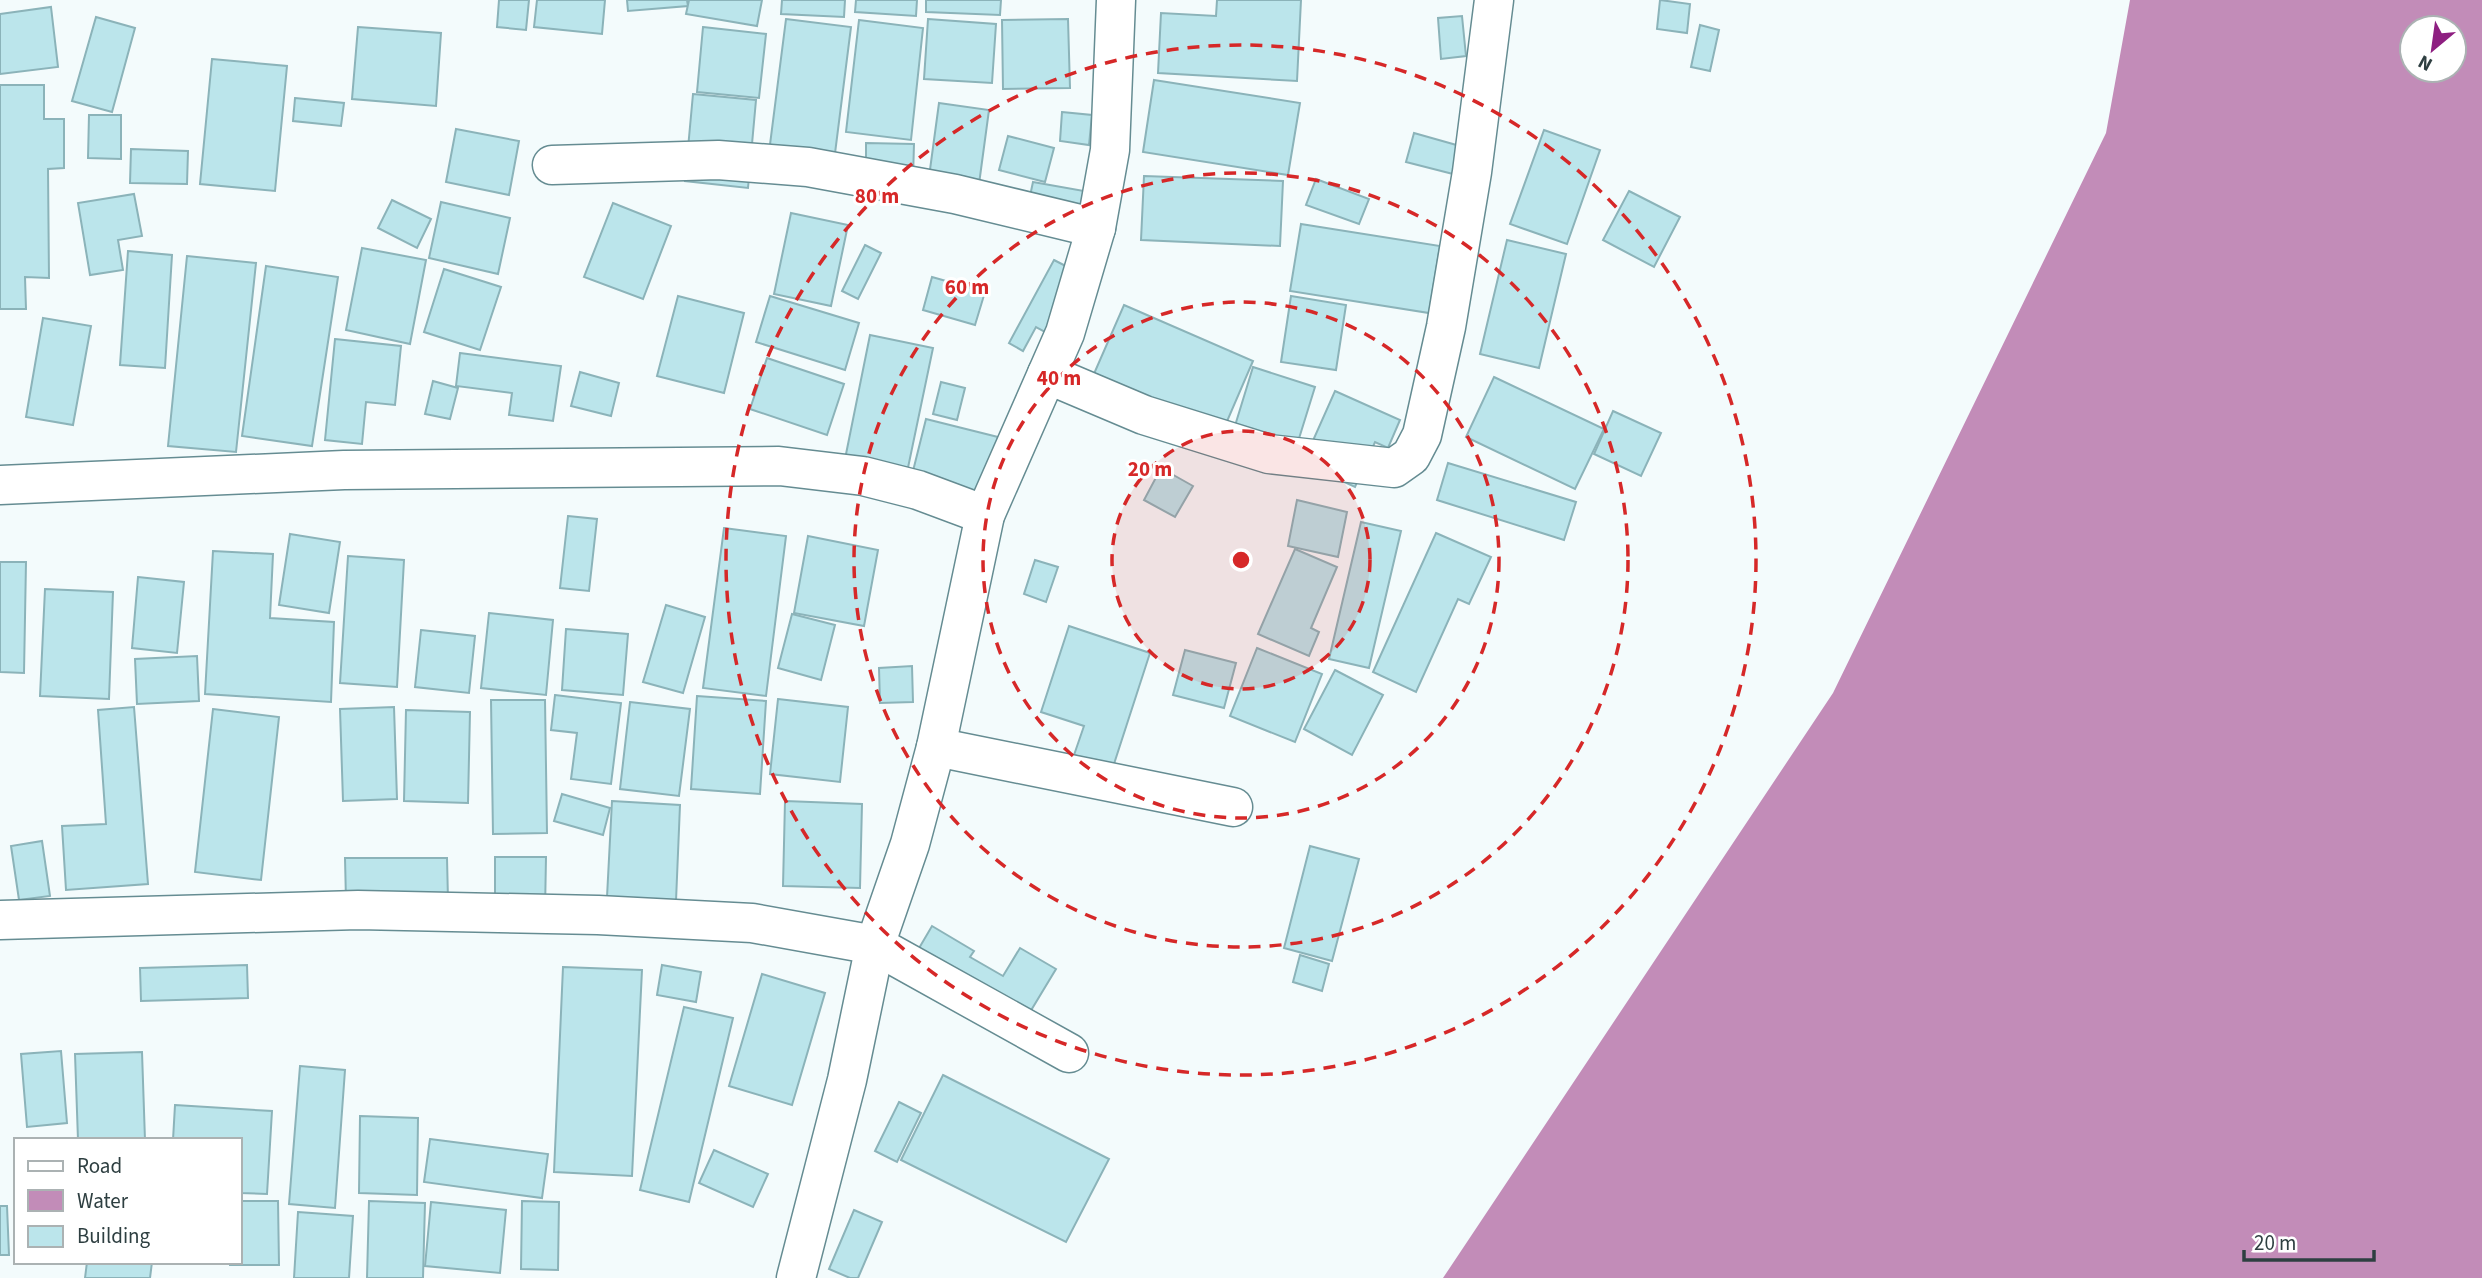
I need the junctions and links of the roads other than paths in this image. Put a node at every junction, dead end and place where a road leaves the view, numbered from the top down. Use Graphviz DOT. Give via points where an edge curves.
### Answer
graph roads {
  1 [pos="1116,0"];
  2 [pos="1494,0"];
  3 [pos="552,165"];
  4 [pos="1096,228"];
  5 [pos="1047,374"];
  6 [pos="0,485"];
  7 [pos="985,515"];
  8 [pos="936,747"];
  9 [pos="1233,807"];
  10 [pos="0,920"];
  11 [pos="874,945"];
  12 [pos="1069,1053"];
  13 [pos="796,1278"];
  1 -- 4 [label="street" via="1110,150"];
  2 -- 5 [label="street" via="1446,327 1422,435 1411,456 1394,468 1269,454 1144,415"];
  3 -- 4 [label="street" via="718,160 808,167 956,194"];
  4 -- 5 [label="street" via="1065,333"];
  5 -- 7 [label="street"];
  6 -- 7 [label="street" via="344,470 779,466 863,476"];
  7 -- 8 [label="street"];
  8 -- 9 [label="street"];
  8 -- 11 [label="street" via="910,844"];
  10 -- 11 [label="street" via="358,910 598,915 752,923"];
  11 -- 12 [label="street"];
  11 -- 13 [label="street" via="844,1092"];
}
